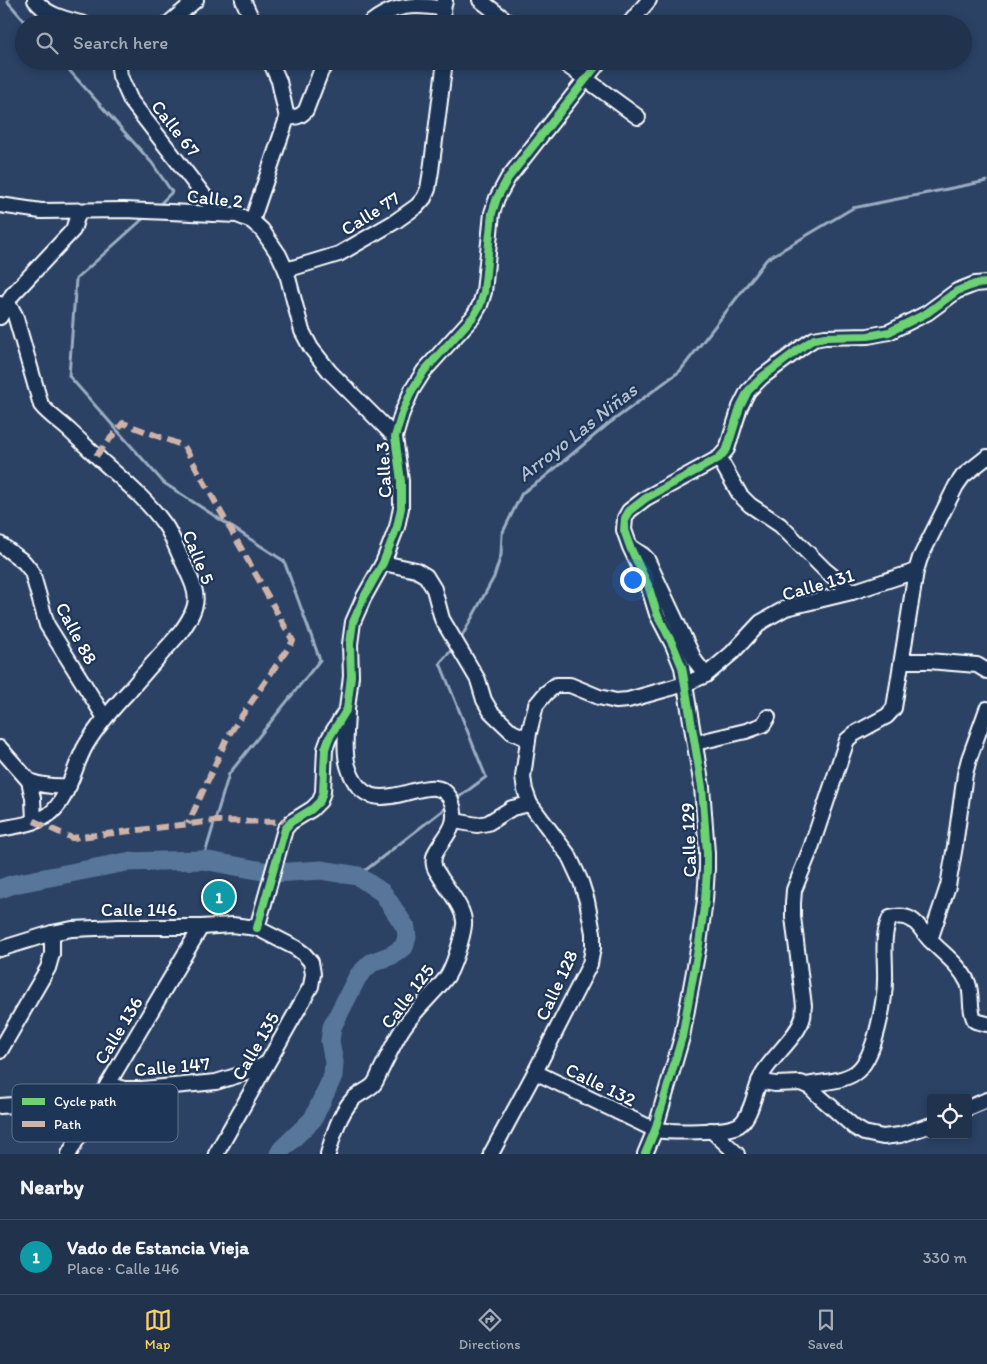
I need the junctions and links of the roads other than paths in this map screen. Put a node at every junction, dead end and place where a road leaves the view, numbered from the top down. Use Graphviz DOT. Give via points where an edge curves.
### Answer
graph roads {
  1 [pos="35,0"];
  2 [pos="196,0"];
  3 [pos="243,0"];
  4 [pos="480,0"];
  5 [pos="649,0"];
  6 [pos="444,4"];
  7 [pos="54,15"];
  8 [pos="178,15"];
  9 [pos="250,15"];
  10 [pos="380,15"];
  11 [pos="499,15"];
  12 [pos="636,15"];
  13 [pos="119,70"];
  14 [pos="123,70"];
  15 [pos="274,70"];
  16 [pos="322,70"];
  17 [pos="444,70"];
  18 [pos="572,70"];
  19 [pos="593,70"];
  20 [pos="120,76"];
  21 [pos="585,80"];
  22 [pos="638,117"];
  23 [pos="287,118"];
  24 [pos="0,205"];
  25 [pos="79,211"];
  26 [pos="213,214"];
  27 [pos="252,221"];
  28 [pos="286,270"];
  29 [pos="987,283"];
  30 [pos="2,309"];
  31 [pos="395,437"];
  32 [pos="987,457"];
  33 [pos="720,458"];
  34 [pos="981,470"];
  35 [pos="0,544"];
  36 [pos="630,547"];
  37 [pos="383,564"];
  38 [pos="916,571"];
  39 [pos="852,592"];
  40 [pos="902,661"];
  41 [pos="987,671"];
  42 [pos="706,675"];
  43 [pos="685,684"];
  44 [pos="347,709"];
  45 [pos="987,709"];
  46 [pos="768,717"];
  47 [pos="105,718"];
  48 [pos="528,739"];
  49 [pos="695,743"];
  50 [pos="0,748"];
  51 [pos="29,781"];
  52 [pos="69,786"];
  53 [pos="530,804"];
  54 [pos="34,821"];
  55 [pos="454,821"];
  56 [pos="0,829"];
  57 [pos="201,927"];
  58 [pos="257,928"];
  59 [pos="52,933"];
  60 [pos="930,940"];
  61 [pos="0,950"];
  62 [pos="304,954"];
  63 [pos="987,1024"];
  64 [pos="0,1051"];
  65 [pos="267,1063"];
  66 [pos="535,1072"];
  67 [pos="760,1080"];
  68 [pos="108,1084"];
  69 [pos="806,1085"];
  70 [pos="178,1086"];
  71 [pos="987,1100"];
  72 [pos="972,1106"];
  73 [pos="927,1126"];
  74 [pos="655,1130"];
  75 [pos="711,1130"];
  76 [pos="76,1142"];
  77 [pos="69,1154"];
  78 [pos="216,1154"];
  79 [pos="328,1154"];
  80 [pos="491,1154"];
  81 [pos="645,1154"];
  82 [pos="737,1154"];
  1 -- 7 [label="street"];
  2 -- 8 [label="street"];
  3 -- 9 [label="street"];
  4 -- 11 [label="street"];
  5 -- 12 [label="street"];
  6 -- 10 [label="street" via="412,6"];
  13 -- 20 [label="street, Calle 67"];
  14 -- 20 [label="street"];
  15 -- 23 [label="street"];
  16 -- 23 [label="street" via="306,110 297,117"];
  17 -- 28 [label="street, Calle 77" via="431,171 424,198 396,220 339,254"];
  18 -- 21 [label="street"];
  19 -- 21 [label="street, Calle 3"];
  20 -- 26 [label="street, Calle 67" via="131,101 209,202"];
  21 -- 22 [label="street"];
  21 -- 31 [label="street, Calle 3" via="508,178 497,198 492,213 480,305 474,317 424,371 412,390"];
  23 -- 27 [label="street"];
  24 -- 25 [label="street, Calle 2" via="41,211"];
  25 -- 26 [label="street, Calle 2"];
  25 -- 30 [label="street" via="73,230"];
  26 -- 27 [label="street, Calle 2" via="237,215"];
  27 -- 28 [label="street, Calle 2" via="262,230"];
  28 -- 31 [label="street, Calle 2" via="302,331 311,348 330,372"];
  29 -- 33 [label="street" via="956,291 927,313 889,332 825,337 802,347 748,391 727,449"];
  30 -- 47 [label="street, Calle 5" via="11,308 15,315 41,405 154,511 166,526 196,595 195,608 180,633"];
  31 -- 37 [label="street, Calle 3" via="401,508"];
  32 -- 34 [label="street"];
  33 -- 36 [label="street, Calle 129" via="646,498 629,511 624,530"];
  33 -- 39 [label="street" via="740,495 780,525"];
  34 -- 38 [label="street" via="962,476"];
  35 -- 47 [label="street, Calle 88" via="32,572 47,625"];
  36 -- 42 [label="street" via="646,559 695,660"];
  36 -- 43 [label="street, Calle 129" via="682,667"];
  37 -- 44 [label="street, Calle 3" via="353,622"];
  37 -- 48 [label="street" via="416,570 426,576 434,588 442,619 478,680 491,712 512,732"];
  38 -- 39 [label="street, Calle 131"];
  38 -- 40 [label="street"];
  39 -- 42 [label="street, Calle 131" via="786,608 761,622"];
  40 -- 41 [label="street" via="977,665"];
  40 -- 67 [label="street" via="894,708 887,716 847,740 794,890 793,917 803,1018"];
  42 -- 43 [label="street, Calle 131"];
  43 -- 48 [label="street, Calle 131" via="628,700 599,696 570,684 556,685 536,705"];
  43 -- 49 [label="street, Calle 129"];
  44 -- 55 [label="street" via="346,753 356,784 366,793 378,797 437,787 452,802"];
  44 -- 58 [label="street, Calle 3" via="325,749 320,801 286,828"];
  45 -- 60 [label="street" via="965,774 948,886"];
  46 -- 49 [label="street" via="763,725"];
  47 -- 52 [label="street, Calle 5" via="78,760"];
  48 -- 53 [label="street, Calle 131" via="523,776"];
  49 -- 74 [label="street, Calle 129" via="707,853 705,900 682,1037"];
  50 -- 51 [label="street"];
  51 -- 52 [label="street" via="46,786"];
  51 -- 54 [label="street" via="34,798"];
  52 -- 54 [label="street, Calle 5" via="57,807"];
  53 -- 55 [label="street" via="512,808 488,823 478,825"];
  53 -- 66 [label="street, Calle 128" via="569,856 582,882 593,948 590,964"];
  54 -- 56 [label="street, Calle 5"];
  55 -- 79 [label="street, Calle 125" via="433,856 434,865 464,919 458,950 448,976 400,1032 374,1084 353,1099 342,1115"];
  57 -- 58 [label="street, Calle 146" via="232,925"];
  57 -- 59 [label="street, Calle 146" via="88,928"];
  57 -- 68 [label="street, Calle 136"];
  58 -- 62 [label="street, Calle 146"];
  59 -- 61 [label="street, Calle 146"];
  59 -- 64 [label="street" via="48,968"];
  60 -- 63 [label="street" via="963,974 975,1021"];
  60 -- 69 [label="street" via="912,920 902,916 890,918 885,928 886,982 873,1047 856,1072 847,1077"];
  62 -- 65 [label="street, Calle 135" via="311,962 311,986"];
  65 -- 70 [label="street, Calle 147" via="216,1082"];
  65 -- 78 [label="street, Calle 135"];
  66 -- 74 [label="street, Calle 132"];
  66 -- 80 [label="street, Calle 128"];
  67 -- 69 [label="street"];
  67 -- 75 [label="street, Calle 132" via="740,1124"];
  69 -- 73 [label="street" via="864,1133 883,1137"];
  71 -- 72 [label="street"];
  74 -- 75 [label="street, Calle 132"];
  74 -- 81 [label="street, Calle 129"];
  75 -- 82 [label="street"];
  76 -- 77 [label="street, Calle 136"];
}
